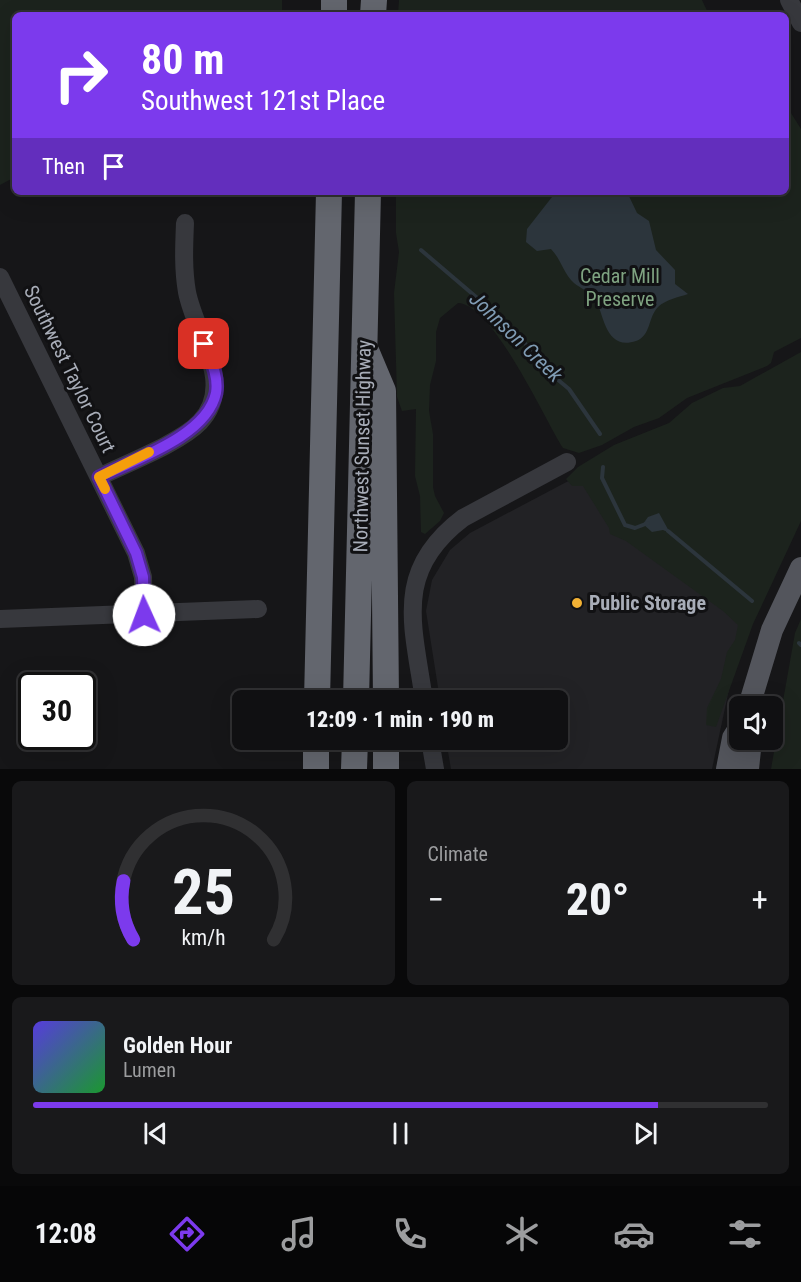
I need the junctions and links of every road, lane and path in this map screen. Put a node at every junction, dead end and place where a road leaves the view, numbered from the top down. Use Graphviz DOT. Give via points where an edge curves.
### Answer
graph roads {
  1 [pos="789,0"];
  2 [pos="801,23"];
  3 [pos="329,195"];
  4 [pos="368,195"];
  5 [pos="185,223"];
  6 [pos="0,277"];
  7 [pos="364,347"];
  8 [pos="567,462"];
  9 [pos="99,477"];
  10 [pos="801,568"];
  11 [pos="258,609"];
  12 [pos="144,615"];
  13 [pos="0,619"];
  14 [pos="317,690"];
  15 [pos="356,690"];
  16 [pos="386,690"];
  17 [pos="423,690"];
  18 [pos="752,696"];
  19 [pos="316,750"];
  20 [pos="355,750"];
  21 [pos="386,750"];
  22 [pos="432,750"];
  23 [pos="731,750"];
  24 [pos="750,750"];
  25 [pos="316,769"];
  26 [pos="354,769"];
  27 [pos="386,769"];
  28 [pos="435,769"];
  29 [pos="727,769"];
  30 [pos="748,769"];
  1 -- 2 [label="street"];
  3 -- 14 [label="highway, Northwest Sunset Highway"];
  4 -- 7 [label="highway, Northwest Sunset Highway"];
  5 -- 9 [label="street" via="184,271 188,293 195,324 212,364 216,392 210,409 190,430"];
  6 -- 9 [label="street, Southwest Taylor Court"];
  7 -- 15 [label="highway, Northwest Sunset Highway"];
  7 -- 16 [label="highway" via="383,391"];
  8 -- 17 [label="street" via="464,518 438,540 425,558 412,595"];
  9 -- 12 [label="street, Southwest Taylor Court" via="136,553 143,577"];
  10 -- 18 [label="main road" via="772,630"];
  11 -- 12 [label="street"];
  12 -- 13 [label="street"];
  19 -- 25 [label="highway"];
  20 -- 26 [label="highway"];
  21 -- 27 [label="highway"];
  22 -- 28 [label="street"];
  23 -- 29 [label="main road"];
  24 -- 30 [label="main road"];
}
